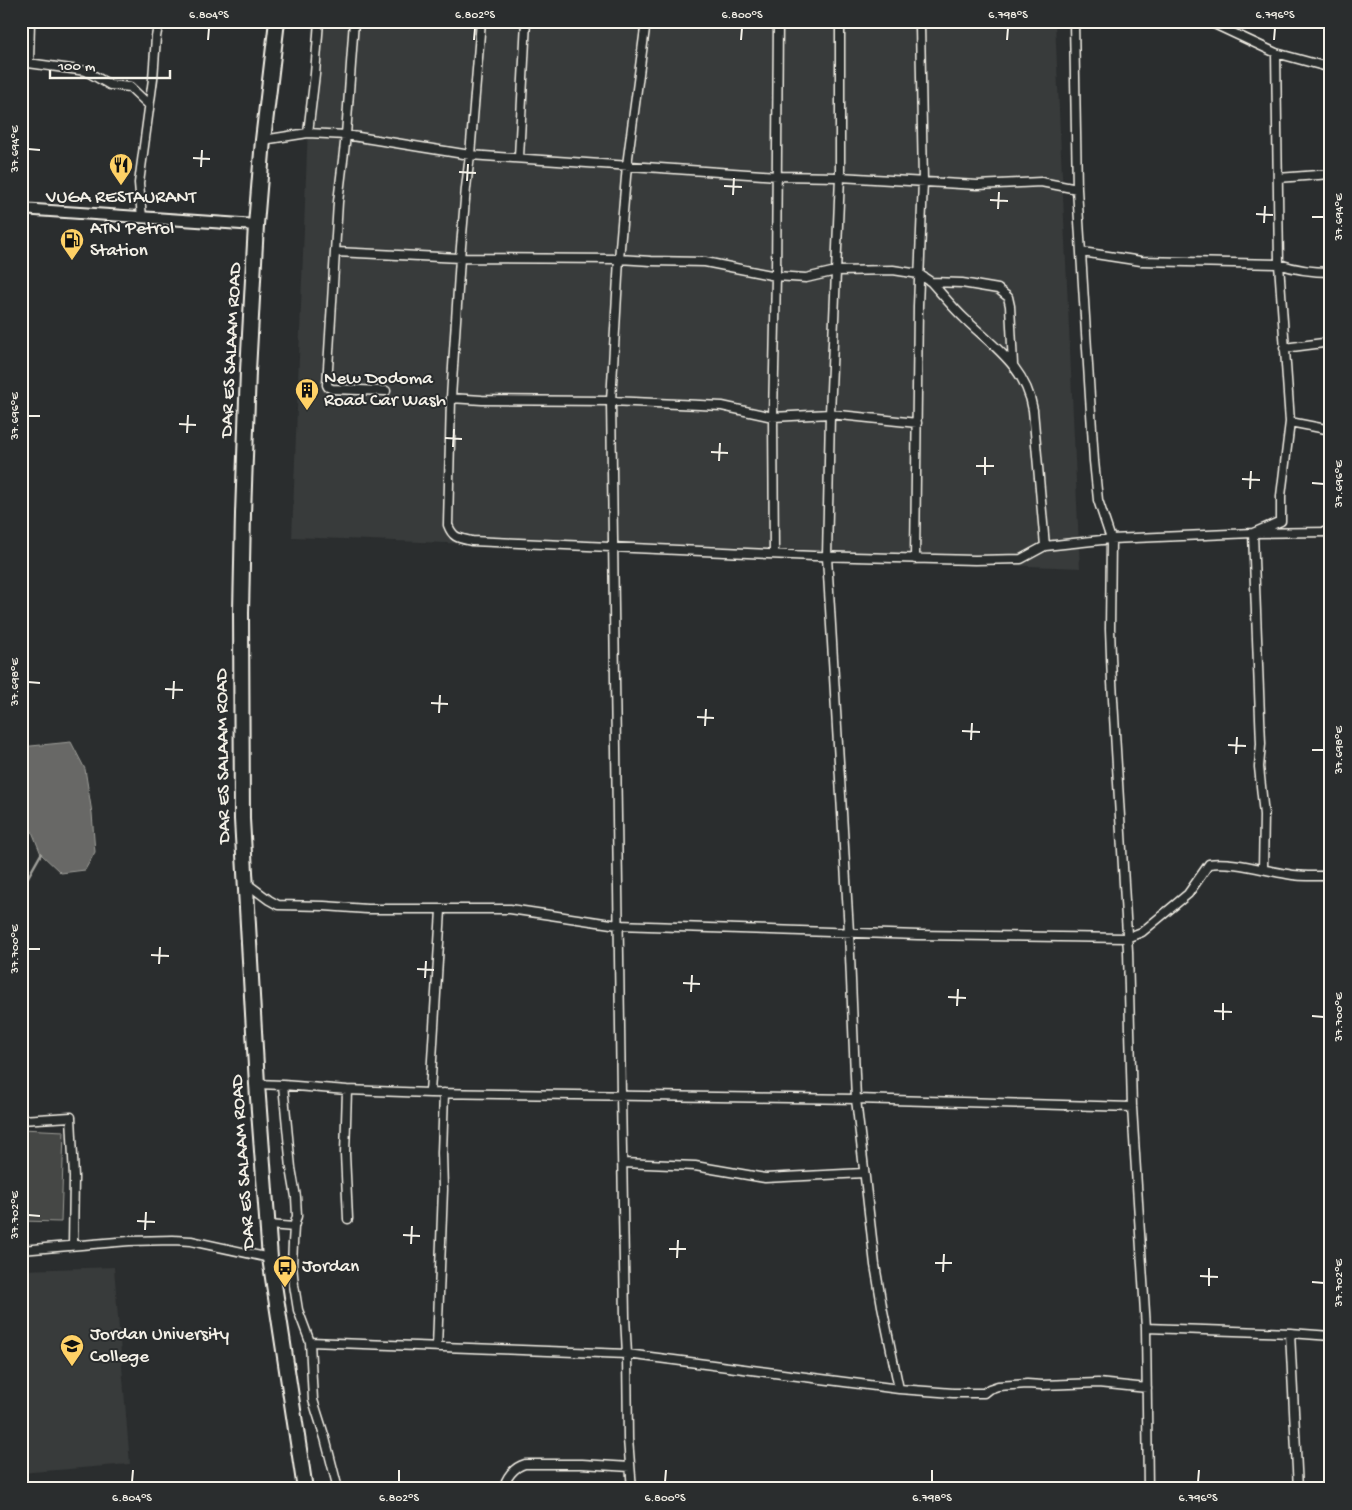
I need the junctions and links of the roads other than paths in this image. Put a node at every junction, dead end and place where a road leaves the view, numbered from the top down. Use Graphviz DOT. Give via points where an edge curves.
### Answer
graph roads {
  1 [pos="30,21"];
  2 [pos="159,21"];
  3 [pos="277,21"];
  4 [pos="318,21"];
  5 [pos="354,21"];
  6 [pos="481,21"];
  7 [pos="526,21"];
  8 [pos="646,21"];
  9 [pos="778,21"];
  10 [pos="840,21"];
  11 [pos="917,21"];
  12 [pos="1074,21"];
  13 [pos="1211,21"];
  14 [pos="25,31"];
  15 [pos="1276,53"];
  16 [pos="25,62"];
  17 [pos="1331,68"];
  18 [pos="149,105"];
  19 [pos="308,133"];
  20 [pos="346,135"];
  21 [pos="263,140"];
  22 [pos="470,155"];
  23 [pos="519,158"];
  24 [pos="628,165"];
  25 [pos="1331,174"];
  26 [pos="777,176"];
  27 [pos="840,177"];
  28 [pos="1278,178"];
  29 [pos="923,181"];
  30 [pos="1077,189"];
  31 [pos="21,209"];
  32 [pos="142,218"];
  33 [pos="256,225"];
  34 [pos="336,252"];
  35 [pos="1082,252"];
  36 [pos="460,258"];
  37 [pos="619,259"];
  38 [pos="1279,264"];
  39 [pos="836,271"];
  40 [pos="1331,272"];
  41 [pos="919,274"];
  42 [pos="776,276"];
  43 [pos="931,282"];
  44 [pos="1331,342"];
  45 [pos="1284,348"];
  46 [pos="1013,365"];
  47 [pos="386,392"];
  48 [pos="451,398"];
  49 [pos="612,401"];
  50 [pos="830,414"];
  51 [pos="773,417"];
  52 [pos="1290,422"];
  53 [pos="917,423"];
  54 [pos="1331,430"];
  55 [pos="1331,532"];
  56 [pos="1253,533"];
  57 [pos="1111,540"];
  58 [pos="1044,546"];
  59 [pos="613,547"];
  60 [pos="774,554"];
  61 [pos="827,557"];
  62 [pos="915,559"];
  63 [pos="1262,869"];
  64 [pos="1331,876"];
  65 [pos="246,883"];
  66 [pos="441,910"];
  67 [pos="618,925"];
  68 [pos="849,932"];
  69 [pos="1126,938"];
  70 [pos="257,1084"];
  71 [pos="283,1085"];
  72 [pos="347,1090"];
  73 [pos="430,1093"];
  74 [pos="444,1093"];
  75 [pos="621,1095"];
  76 [pos="856,1099"];
  77 [pos="1132,1107"];
  78 [pos="21,1120"];
  79 [pos="623,1163"];
  80 [pos="864,1173"];
  81 [pos="348,1219"];
  82 [pos="269,1225"];
  83 [pos="294,1227"];
  84 [pos="73,1246"];
  85 [pos="21,1250"];
  86 [pos="270,1258"];
  87 [pos="1146,1328"];
  88 [pos="1290,1333"];
  89 [pos="1331,1336"];
  90 [pos="310,1342"];
  91 [pos="437,1347"];
  92 [pos="628,1354"];
  93 [pos="1147,1388"];
  94 [pos="900,1389"];
  95 [pos="630,1467"];
  96 [pos="304,1489"];
  97 [pos="338,1489"];
  98 [pos="504,1489"];
  99 [pos="632,1489"];
  100 [pos="1148,1489"];
  101 [pos="1298,1489"];
  1 -- 14 [label="street"];
  2 -- 18 [label="street"];
  3 -- 21 [label="highway, DAR ES SALAAM ROAD"];
  4 -- 19 [label="street"];
  5 -- 20 [label="street"];
  6 -- 22 [label="street"];
  7 -- 23 [label="street"];
  8 -- 24 [label="street"];
  9 -- 26 [label="street"];
  10 -- 27 [label="street"];
  11 -- 29 [label="street" via="920,26"];
  12 -- 30 [label="street"];
  13 -- 15 [label="street"];
  14 -- 16 [label="street"];
  15 -- 17 [label="street"];
  15 -- 28 [label="street"];
  16 -- 18 [label="street" via="86,72 110,85 130,87"];
  18 -- 32 [label="street" via="139,183"];
  19 -- 20 [label="street"];
  19 -- 21 [label="street"];
  20 -- 22 [label="street"];
  20 -- 34 [label="street"];
  21 -- 33 [label="highway, DAR ES SALAAM ROAD"];
  22 -- 23 [label="street"];
  22 -- 36 [label="street"];
  23 -- 24 [label="street"];
  24 -- 26 [label="street"];
  24 -- 37 [label="street"];
  25 -- 28 [label="street"];
  26 -- 27 [label="street"];
  26 -- 42 [label="street"];
  27 -- 29 [label="street"];
  27 -- 39 [label="street"];
  28 -- 38 [label="street"];
  29 -- 30 [label="street" via="977,185 1041,182"];
  29 -- 41 [label="street"];
  30 -- 35 [label="street"];
  31 -- 32 [label="street"];
  32 -- 33 [label="street"];
  33 -- 65 [label="highway, DAR ES SALAAM ROAD" via="241,603"];
  34 -- 36 [label="street"];
  34 -- 47 [label="street" via="328,387"];
  35 -- 38 [label="street" via="1141,261"];
  35 -- 57 [label="street" via="1094,461 1098,500"];
  36 -- 37 [label="street"];
  36 -- 48 [label="street"];
  37 -- 42 [label="street" via="705,262"];
  37 -- 49 [label="street"];
  38 -- 40 [label="street" via="1307,272"];
  38 -- 45 [label="street"];
  39 -- 41 [label="street" via="893,270"];
  39 -- 42 [label="street" via="806,278"];
  39 -- 50 [label="street"];
  41 -- 43 [label="street"];
  41 -- 53 [label="street"];
  42 -- 51 [label="street"];
  43 -- 46 [label="street"];
  43 -- 46 [label="street" via="989,287 1008,297"];
  44 -- 45 [label="street"];
  45 -- 52 [label="street"];
  46 -- 58 [label="street" via="1032,403"];
  48 -- 49 [label="street"];
  48 -- 59 [label="street" via="448,525 451,533 472,541"];
  49 -- 51 [label="street" via="722,406"];
  49 -- 59 [label="street"];
  50 -- 51 [label="street"];
  50 -- 53 [label="street"];
  50 -- 61 [label="street"];
  51 -- 60 [label="street"];
  52 -- 54 [label="street"];
  52 -- 56 [label="street" via="1281,520"];
  53 -- 62 [label="street"];
  55 -- 56 [label="street"];
  56 -- 57 [label="street"];
  56 -- 63 [label="street" via="1261,744 1259,767 1264,815"];
  57 -- 58 [label="street"];
  57 -- 69 [label="street" via="1111,647"];
  58 -- 62 [label="street" via="1021,559"];
  59 -- 60 [label="street"];
  59 -- 67 [label="street"];
  60 -- 61 [label="street"];
  61 -- 62 [label="street"];
  61 -- 68 [label="street"];
  63 -- 64 [label="street"];
  63 -- 69 [label="street" via="1209,864 1188,894 1142,932"];
  65 -- 66 [label="street" via="278,905"];
  65 -- 70 [label="highway, DAR ES SALAAM ROAD"];
  66 -- 67 [label="street" via="510,909"];
  66 -- 73 [label="street"];
  67 -- 68 [label="street"];
  67 -- 75 [label="street"];
  68 -- 69 [label="street"];
  68 -- 76 [label="street"];
  69 -- 77 [label="street"];
  70 -- 71 [label="street"];
  70 -- 82 [label="highway, DAR ES SALAAM ROAD"];
  71 -- 72 [label="street"];
  71 -- 83 [label="street" via="296,1196"];
  72 -- 73 [label="street"];
  72 -- 81 [label="street"];
  73 -- 74 [label="street"];
  74 -- 75 [label="street"];
  74 -- 91 [label="street"];
  75 -- 76 [label="street"];
  75 -- 79 [label="street"];
  76 -- 77 [label="street"];
  76 -- 80 [label="street"];
  77 -- 87 [label="street"];
  78 -- 84 [label="street" via="71,1118"];
  79 -- 80 [label="street" via="695,1166 765,1178"];
  79 -- 92 [label="street"];
  80 -- 94 [label="street" via="875,1265"];
  82 -- 83 [label="street"];
  82 -- 86 [label="highway, DAR ES SALAAM ROAD"];
  83 -- 90 [label="street" via="294,1285 298,1310"];
  84 -- 85 [label="street"];
  84 -- 86 [label="street" via="129,1241 191,1241"];
  86 -- 96 [label="highway, DAR ES SALAAM ROAD"];
  87 -- 88 [label="street"];
  87 -- 93 [label="street"];
  88 -- 89 [label="street"];
  88 -- 101 [label="street"];
  90 -- 91 [label="street"];
  90 -- 97 [label="street" via="313,1400"];
  91 -- 92 [label="street"];
  92 -- 94 [label="street"];
  92 -- 95 [label="street"];
  93 -- 94 [label="street" via="1098,1383 1027,1384 998,1386 984,1394"];
  93 -- 100 [label="street"];
  95 -- 98 [label="street" via="525,1464 513,1471"];
  95 -- 99 [label="street"];
}
